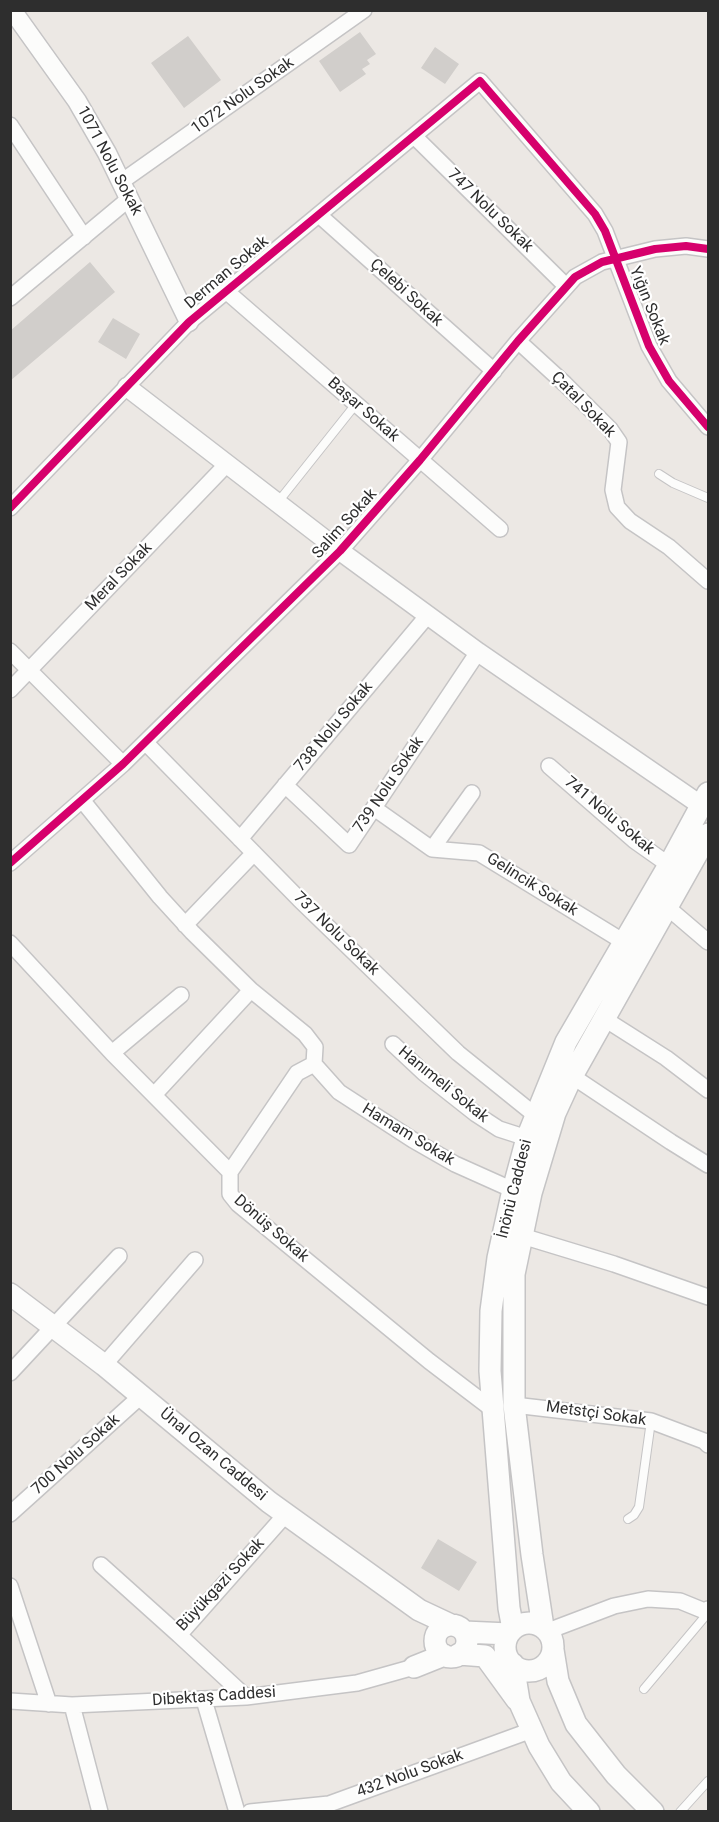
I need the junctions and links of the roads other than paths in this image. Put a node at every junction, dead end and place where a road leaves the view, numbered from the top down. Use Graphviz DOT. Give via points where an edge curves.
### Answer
graph roads {
  1 [pos="12,10"];
  2 [pos="364,10"];
  3 [pos="480,81"];
  4 [pos="10,125"];
  5 [pos="414,136"];
  6 [pos="121,182"];
  7 [pos="130,198"];
  8 [pos="319,214"];
  9 [pos="84,237"];
  10 [pos="708,249"];
  11 [pos="616,259"];
  12 [pos="566,286"];
  13 [pos="226,291"];
  14 [pos="10,298"];
  15 [pos="189,322"];
  16 [pos="518,341"];
  17 [pos="494,371"];
  18 [pos="127,387"];
  19 [pos="356,404"];
  20 [pos="708,427"];
  21 [pos="420,460"];
  22 [pos="227,464"];
  23 [pos="659,474"];
  24 [pos="708,498"];
  25 [pos="277,503"];
  26 [pos="10,508"];
  27 [pos="500,529"];
  28 [pos="340,551"];
  29 [pos="708,582"];
  30 [pos="428,615"];
  31 [pos="10,651"];
  32 [pos="478,652"];
  33 [pos="30,670"];
  34 [pos="10,690"];
  35 [pos="146,743"];
  36 [pos="123,764"];
  37 [pos="549,766"];
  38 [pos="285,785"];
  39 [pos="472,793"];
  40 [pos="705,799"];
  41 [pos="82,800"];
  42 [pos="374,808"];
  43 [pos="708,834"];
  44 [pos="240,839"];
  45 [pos="432,849"];
  46 [pos="254,853"];
  47 [pos="10,862"];
  48 [pos="669,865"];
  49 [pos="667,907"];
  50 [pos="185,925"];
  51 [pos="624,942"];
  52 [pos="708,942"];
  53 [pos="10,943"];
  54 [pos="250,990"];
  55 [pos="181,995"];
  56 [pos="603,1018"];
  57 [pos="393,1044"];
  58 [pos="112,1053"];
  59 [pos="314,1064"];
  60 [pos="572,1076"];
  61 [pos="708,1090"];
  62 [pos="154,1095"];
  63 [pos="535,1115"];
  64 [pos="527,1138"];
  65 [pos="708,1165"];
  66 [pos="230,1172"];
  67 [pos="513,1190"];
  68 [pos="522,1236"];
  69 [pos="119,1256"];
  70 [pos="195,1260"];
  71 [pos="10,1294"];
  72 [pos="708,1298"];
  73 [pos="53,1326"];
  74 [pos="104,1365"];
  75 [pos="10,1373"];
  76 [pos="142,1395"];
  77 [pos="514,1405"];
  78 [pos="492,1409"];
  79 [pos="651,1421"];
  80 [pos="708,1445"];
  81 [pos="10,1514"];
  82 [pos="286,1514"];
  83 [pos="628,1519"];
  84 [pos="101,1565"];
  85 [pos="10,1586"];
  86 [pos="708,1612"];
  87 [pos="511,1631"];
  88 [pos="179,1635"];
  89 [pos="548,1636"];
  90 [pos="448,1641"];
  91 [pos="485,1656"];
  92 [pos="512,1663"];
  93 [pos="414,1667"];
  94 [pos="644,1689"];
  95 [pos="246,1697"];
  96 [pos="204,1700"];
  97 [pos="10,1701"];
  98 [pos="519,1701"];
  99 [pos="50,1704"];
  100 [pos="72,1705"];
  101 [pos="532,1730"];
  102 [pos="708,1781"];
  103 [pos="100,1812"];
  104 [pos="237,1812"];
  105 [pos="250,1812"];
  106 [pos="588,1812"];
  107 [pos="653,1812"];
  108 [pos="680,1812"];
  1 -- 6 [label="street, 1071 Nolu Sokak" via="76,101"];
  2 -- 6 [label="street, 1072 Nolu Sokak"];
  3 -- 5 [label="street, Derman Sokak"];
  3 -- 11 [label="street, Yığın Sokak" via="595,214"];
  4 -- 9 [label="street"];
  5 -- 8 [label="street, Derman Sokak"];
  5 -- 12 [label="street, 747 Nolu Sokak"];
  6 -- 7 [label="street, 1071 Nolu Sokak"];
  7 -- 9 [label="street"];
  7 -- 15 [label="street, 1071 Nolu Sokak"];
  8 -- 13 [label="street, Derman Sokak"];
  8 -- 17 [label="street, Çelebi Sokak"];
  9 -- 14 [label="street"];
  10 -- 11 [label="street, Salim Sokak" via="655,249"];
  11 -- 12 [label="street, Salim Sokak" via="590,267"];
  11 -- 20 [label="street, Yığın Sokak" via="649,346 669,381"];
  12 -- 16 [label="street, Salim Sokak"];
  13 -- 15 [label="street, Derman Sokak"];
  13 -- 19 [label="street, Başar Sokak"];
  15 -- 18 [label="street, Derman Sokak"];
  16 -- 17 [label="street, Salim Sokak"];
  16 -- 29 [label="street, Çatal Sokak" via="610,429 618,442 613,490 617,507"];
  17 -- 21 [label="street, Salim Sokak"];
  18 -- 22 [label="street"];
  18 -- 26 [label="street, Derman Sokak"];
  19 -- 21 [label="street, Başar Sokak"];
  19 -- 25 [label="lane"];
  21 -- 27 [label="street, Başar Sokak"];
  21 -- 28 [label="street, Salim Sokak"];
  22 -- 25 [label="street"];
  22 -- 33 [label="street, Meral Sokak"];
  23 -- 24 [label="lane"];
  25 -- 28 [label="street"];
  28 -- 30 [label="street"];
  28 -- 35 [label="street, Salim Sokak"];
  30 -- 32 [label="street"];
  30 -- 38 [label="street, 738 Nolu Sokak"];
  31 -- 33 [label="street"];
  32 -- 40 [label="street"];
  32 -- 42 [label="street, 739 Nolu Sokak"];
  33 -- 34 [label="street, Meral Sokak"];
  33 -- 36 [label="street"];
  35 -- 36 [label="street, Salim Sokak"];
  35 -- 44 [label="street, 737 Nolu Sokak"];
  36 -- 41 [label="street, Salim Sokak"];
  37 -- 48 [label="street, 741 Nolu Sokak" via="635,841"];
  38 -- 42 [label="street, 739 Nolu Sokak" via="349,845"];
  38 -- 44 [label="street, 738 Nolu Sokak"];
  39 -- 45 [label="street"];
  40 -- 48 [label="main road, İnönü Caddesi"];
  41 -- 47 [label="street, Salim Sokak"];
  41 -- 50 [label="street"];
  42 -- 45 [label="street"];
  43 -- 49 [label="main road, İnönü Caddesi"];
  44 -- 46 [label="street, 737 Nolu Sokak"];
  45 -- 51 [label="street, Gelincik Sokak" via="480,853"];
  46 -- 50 [label="street"];
  46 -- 63 [label="street, 737 Nolu Sokak" via="458,1053"];
  48 -- 51 [label="main road, İnönü Caddesi"];
  49 -- 52 [label="street"];
  49 -- 56 [label="main road, İnönü Caddesi"];
  50 -- 54 [label="street"];
  51 -- 63 [label="main road, İnönü Caddesi" via="566,1042"];
  53 -- 58 [label="street, Dönüş Sokak"];
  54 -- 59 [label="street" via="304,1034 315,1047"];
  54 -- 62 [label="street"];
  55 -- 58 [label="street"];
  56 -- 60 [label="main road, İnönü Caddesi"];
  56 -- 61 [label="street"];
  57 -- 64 [label="street, Hanımeli Sokak" via="476,1114 499,1129"];
  58 -- 62 [label="street, Dönüş Sokak"];
  59 -- 66 [label="street" via="297,1073"];
  59 -- 67 [label="street, Hamam Sokak" via="339,1092 413,1140"];
  60 -- 65 [label="street"];
  60 -- 68 [label="main road, İnönü Caddesi" via="555,1113"];
  62 -- 66 [label="street, Dönüş Sokak"];
  63 -- 64 [label="main road, İnönü Caddesi"];
  64 -- 67 [label="main road, İnönü Caddesi"];
  66 -- 78 [label="street, Dönüş Sokak" via="230,1194 238,1204"];
  67 -- 78 [label="main road, İnönü Caddesi" via="491,1311"];
  68 -- 72 [label="street"];
  68 -- 77 [label="main road, İnönü Caddesi" via="514,1274"];
  69 -- 73 [label="street"];
  70 -- 74 [label="street"];
  71 -- 73 [label="main road, Ünal Ozan Caddesi"];
  73 -- 74 [label="main road, Ünal Ozan Caddesi"];
  73 -- 75 [label="street"];
  74 -- 76 [label="main road, Ünal Ozan Caddesi"];
  76 -- 81 [label="street, 700 Nolu Sokak"];
  76 -- 82 [label="main road, Ünal Ozan Caddesi"];
  77 -- 79 [label="street, Metstçi Sokak"];
  77 -- 89 [label="main road, İnönü Caddesi" via="537,1592"];
  78 -- 87 [label="main road, İnönü Caddesi"];
  79 -- 80 [label="street, Metstçi Sokak"];
  79 -- 83 [label="lane" via="639,1507"];
  82 -- 88 [label="street, Büyükgazi Sokak"];
  82 -- 90 [label="main road, Ünal Ozan Caddesi" via="419,1610"];
  84 -- 88 [label="street, Büyükgazi Sokak"];
  85 -- 99 [label="street"];
  86 -- 89 [label="street" via="680,1601 648,1599 614,1606"];
  86 -- 94 [label="lane"];
  87 -- 89 [label="main road" via="536,1623"];
  87 -- 90 [label="main road"];
  87 -- 92 [label="main road" via="505,1648"];
  88 -- 95 [label="street"];
  89 -- 92 [label="main road" via="551,1658 539,1669 523,1670"];
  89 -- 107 [label="main road, İnönü Caddesi" via="558,1681 576,1724 616,1775"];
  90 -- 91 [label="main road"];
  90 -- 93 [label="main road"];
  91 -- 92 [label="main road"];
  91 -- 98 [label="main road"];
  92 -- 98 [label="main road"];
  93 -- 95 [label="street, Dibektaş Caddesi" via="357,1683"];
  95 -- 96 [label="street, Dibektaş Caddesi"];
  96 -- 100 [label="street, Dibektaş Caddesi"];
  96 -- 104 [label="street"];
  97 -- 99 [label="street, Dibektaş Caddesi"];
  98 -- 101 [label="main road"];
  99 -- 100 [label="street, Dibektaş Caddesi"];
  100 -- 103 [label="street"];
  101 -- 105 [label="street, 432 Nolu Sokak" via="329,1804"];
  101 -- 106 [label="main road" via="561,1782"];
  102 -- 108 [label="lane"];
}
